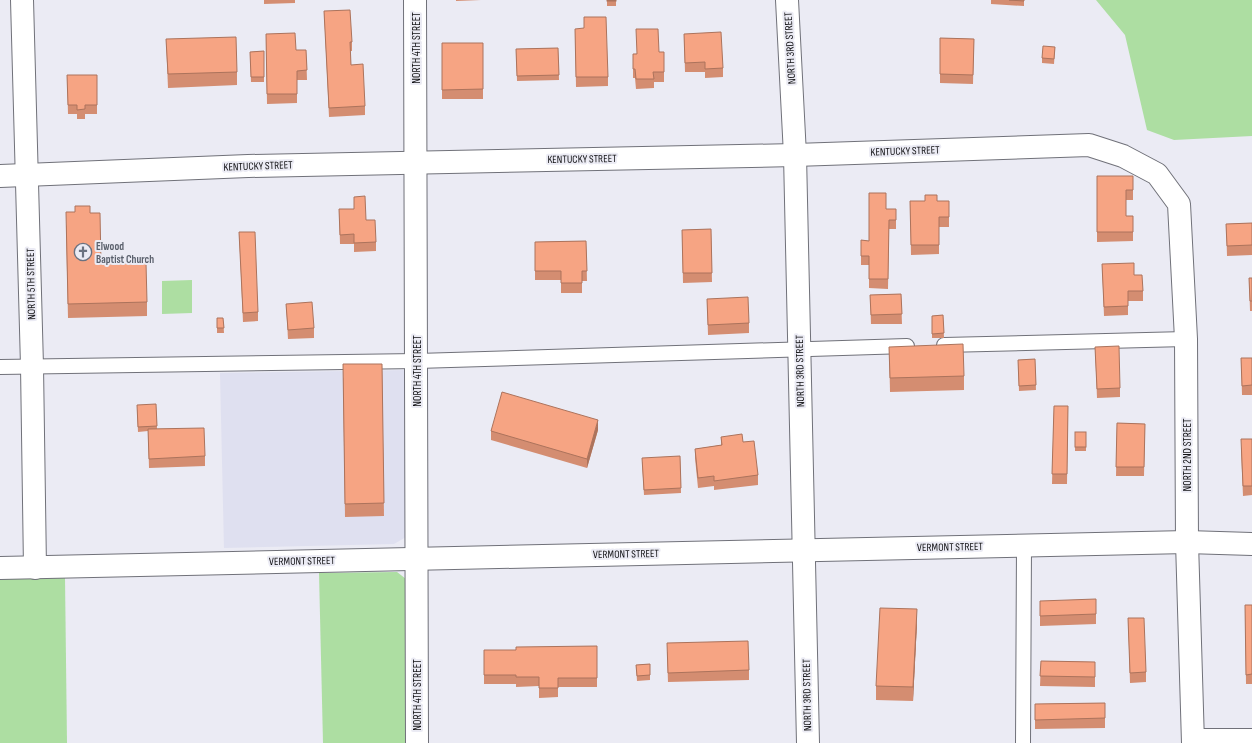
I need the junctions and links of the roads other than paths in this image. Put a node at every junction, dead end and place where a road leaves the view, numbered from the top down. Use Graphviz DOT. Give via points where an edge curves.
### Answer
graph roads {
  1 [pos="22,0"];
  2 [pos="415,0"];
  3 [pos="787,0"];
  4 [pos="795,154"];
  5 [pos="417,162"];
  6 [pos="1157,174"];
  7 [pos="28,175"];
  8 [pos="0,176"];
  9 [pos="1186,340"];
  10 [pos="918,346"];
  11 [pos="934,346"];
  12 [pos="800,349"];
  13 [pos="417,361"];
  14 [pos="32,366"];
  15 [pos="0,367"];
  16 [pos="1187,542"];
  17 [pos="1252,544"];
  18 [pos="1024,546"];
  19 [pos="804,550"];
  20 [pos="417,559"];
  21 [pos="0,568"];
  22 [pos="35,568"];
  23 [pos="1252,736"];
  24 [pos="1193,740"];
  25 [pos="417,743"];
  26 [pos="808,743"];
  27 [pos="1023,743"];
  1 -- 7 [label="street, NORTH 5TH STREET"];
  2 -- 5 [label="street, NORTH 4TH STREET"];
  3 -- 4 [label="street, NORTH 3RD STREET"];
  4 -- 5 [label="street, KENTUCKY STREET"];
  4 -- 6 [label="street, KENTUCKY STREET" via="1089,145 1123,156"];
  4 -- 12 [label="street, NORTH 3RD STREET"];
  5 -- 7 [label="street, KENTUCKY STREET"];
  5 -- 13 [label="street, NORTH 4TH STREET"];
  6 -- 9 [label="street, NORTH 2ND STREET" via="1179,204"];
  7 -- 8 [label="street, KENTUCKY STREET"];
  7 -- 14 [label="street, NORTH 5TH STREET"];
  9 -- 11 [label="lane"];
  9 -- 16 [label="street, NORTH 2ND STREET"];
  10 -- 12 [label="lane"];
  12 -- 13 [label="lane"];
  12 -- 19 [label="street, NORTH 3RD STREET"];
  13 -- 14 [label="lane"];
  13 -- 20 [label="street, NORTH 4TH STREET"];
  14 -- 15 [label="lane"];
  14 -- 22 [label="street, NORTH 5TH STREET"];
  16 -- 17 [label="street, VERMONT STREET"];
  16 -- 18 [label="street, VERMONT STREET"];
  16 -- 24 [label="street, NORTH 2ND STREET"];
  18 -- 19 [label="street, VERMONT STREET"];
  18 -- 27 [label="lane"];
  19 -- 20 [label="street, VERMONT STREET"];
  19 -- 26 [label="street, NORTH 3RD STREET"];
  20 -- 22 [label="street, VERMONT STREET"];
  20 -- 25 [label="street, NORTH 4TH STREET"];
  21 -- 22 [label="street, VERMONT STREET"];
  23 -- 24 [label="lane"];
}
